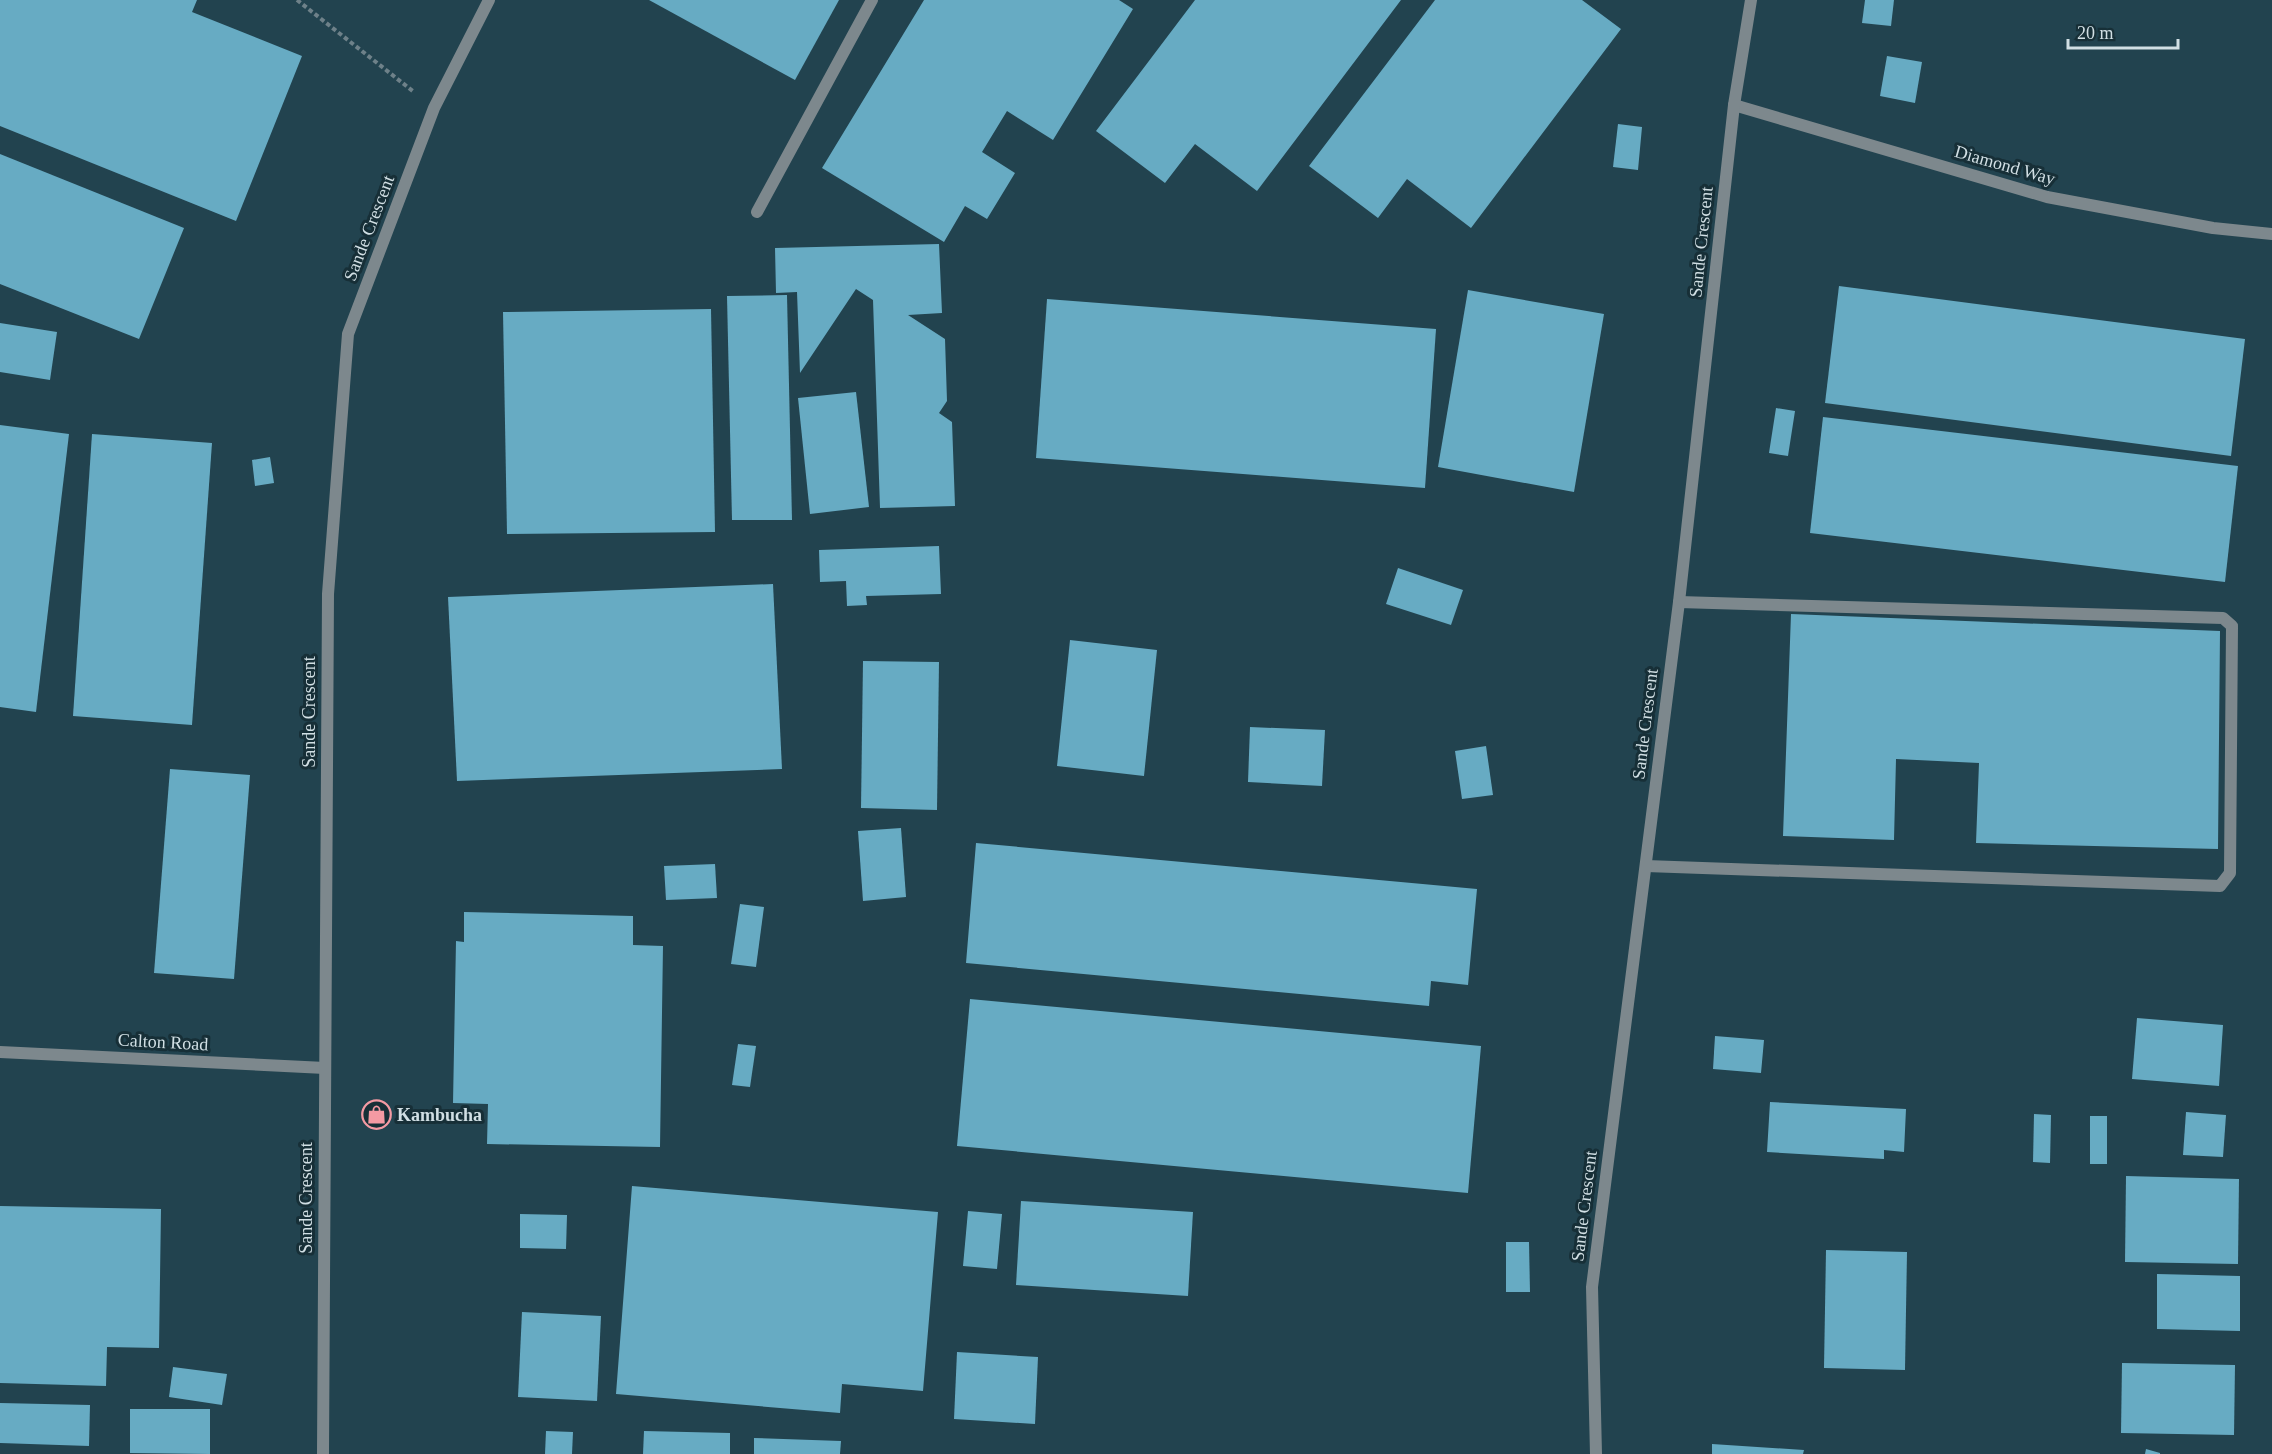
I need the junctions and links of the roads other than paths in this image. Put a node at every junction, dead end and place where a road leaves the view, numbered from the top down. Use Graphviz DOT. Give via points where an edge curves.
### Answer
graph roads {
  1 [pos="489,0"];
  2 [pos="872,0"];
  3 [pos="1751,0"];
  4 [pos="1734,105"];
  5 [pos="758,212"];
  6 [pos="2272,234"];
  7 [pos="1679,602"];
  8 [pos="1646,866"];
  9 [pos="0,1052"];
  10 [pos="325,1068"];
  11 [pos="323,1454"];
  12 [pos="1596,1454"];
  1 -- 10 [label="street, Sande Crescent" via="434,108 348,334 328,594"];
  2 -- 5 [label="street"];
  3 -- 4 [label="street, Sande Crescent"];
  4 -- 6 [label="street, Diamond Way" via="2047,197 2213,228"];
  4 -- 7 [label="street, Sande Crescent"];
  7 -- 8 [label="street, Sande Crescent"];
  7 -- 8 [label="street" via="2223,618 2232,626 2230,873 2220,885"];
  8 -- 12 [label="street, Sande Crescent" via="1592,1287"];
  9 -- 10 [label="street, Calton Road"];
  10 -- 11 [label="street, Sande Crescent"];
}
